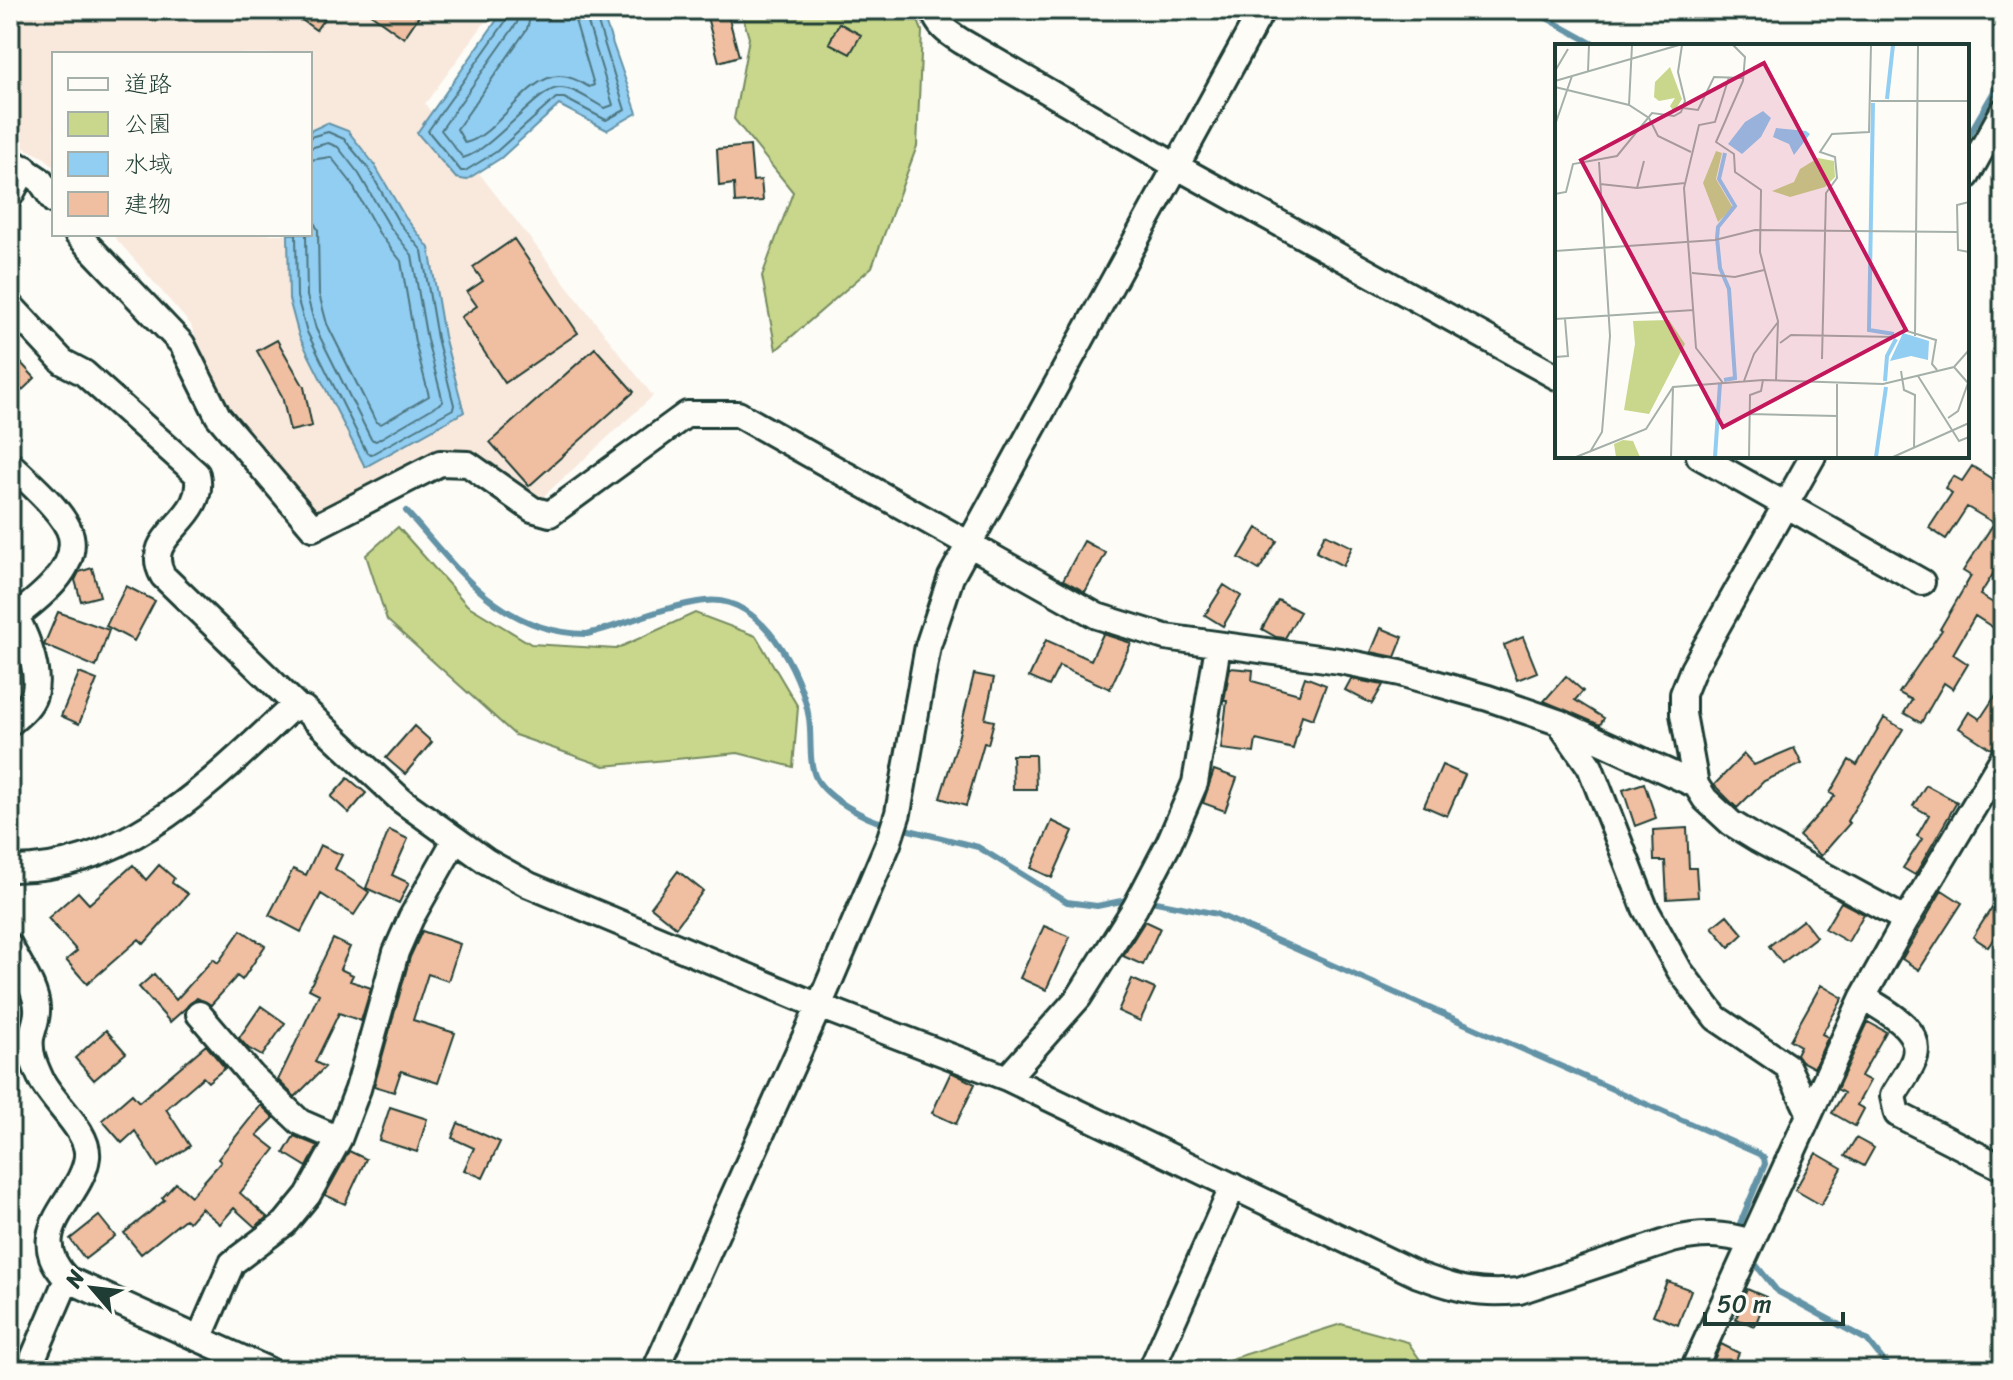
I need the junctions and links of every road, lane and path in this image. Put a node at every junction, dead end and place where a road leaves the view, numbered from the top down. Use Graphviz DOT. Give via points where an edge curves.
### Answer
graph roads {
  1 [pos="933,10"];
  2 [pos="1262,10"];
  3 [pos="2003,111"];
  4 [pos="17,164"];
  5 [pos="1176,166"];
  6 [pos="1969,172"];
  7 [pos="10,196"];
  8 [pos="52,198"];
  9 [pos="79,236"];
  10 [pos="10,305"];
  11 [pos="1555,376"];
  12 [pos="1703,458"];
  13 [pos="1812,458"];
  14 [pos="10,464"];
  15 [pos="1787,505"];
  16 [pos="967,545"];
  17 [pos="1922,582"];
  18 [pos="13,610"];
  19 [pos="1218,646"];
  20 [pos="298,707"];
  21 [pos="1558,722"];
  22 [pos="10,723"];
  23 [pos="2003,758"];
  24 [pos="1696,785"];
  25 [pos="455,840"];
  26 [pos="10,869"];
  27 [pos="1906,920"];
  28 [pos="10,946"];
  29 [pos="1863,997"];
  30 [pos="819,1006"];
  31 [pos="199,1014"];
  32 [pos="1007,1078"];
  33 [pos="1809,1112"];
  34 [pos="339,1139"];
  35 [pos="2003,1168"];
  36 [pos="1233,1186"];
  37 [pos="1746,1253"];
  38 [pos="67,1279"];
  39 [pos="199,1339"];
  40 [pos="28,1370"];
  41 [pos="268,1370"];
  42 [pos="655,1370"];
  43 [pos="1151,1370"];
  44 [pos="1693,1370"];
  1 -- 5 [label="street" via="945,31"];
  2 -- 5 [label="street"];
  3 -- 6 [label="street"];
  4 -- 7 [label="street"];
  4 -- 8 [label="street" via="40,180"];
  5 -- 11 [label="street"];
  5 -- 16 [label="street"];
  9 -- 16 [label="street" via="182,344 218,416 313,528 440,463 468,464 532,509 550,514 687,414 738,414"];
  10 -- 20 [label="street" via="63,362 84,373 197,474 200,487 194,506 164,539 157,565"];
  12 -- 15 [label="street"];
  13 -- 15 [label="street"];
  14 -- 18 [label="street" via="62,518 71,537 69,557 57,579 44,595"];
  15 -- 17 [label="street"];
  15 -- 24 [label="street" via="1683,694"];
  16 -- 19 [label="street" via="1097,616 1165,637"];
  16 -- 30 [label="street" via="928,646 898,813"];
  18 -- 22 [label="street" via="28,642 36,680 27,707"];
  19 -- 21 [label="street" via="1400,673"];
  19 -- 32 [label="street" via="1195,783 1140,899 1079,997"];
  20 -- 25 [label="street" via="401,800"];
  20 -- 26 [label="street" via="195,797 145,830 51,867"];
  21 -- 24 [label="street"];
  21 -- 33 [label="street" via="1590,767 1645,908 1680,971 1716,1018 1787,1066"];
  23 -- 27 [label="street"];
  24 -- 27 [label="street" via="1731,823"];
  25 -- 30 [label="street" via="529,885"];
  25 -- 34 [label="street" via="396,952"];
  27 -- 29 [label="street"];
  28 -- 38 [label="street" via="36,1000 32,1058 82,1136 87,1154 50,1237 52,1256"];
  29 -- 33 [label="street"];
  29 -- 35 [label="street" via="1893,1015 1916,1043 1912,1064 1893,1096 1897,1114"];
  30 -- 32 [label="street"];
  30 -- 42 [label="street"];
  31 -- 34 [label="street" via="300,1122"];
  32 -- 36 [label="street"];
  33 -- 37 [label="street"];
  34 -- 39 [label="street" via="308,1195 285,1223 232,1263"];
  36 -- 37 [label="street" via="1418,1275 1465,1291 1519,1291 1695,1235 1727,1234"];
  36 -- 43 [label="street"];
  37 -- 44 [label="street"];
  38 -- 39 [label="street"];
  38 -- 40 [label="street"];
  39 -- 41 [label="street"];
}
